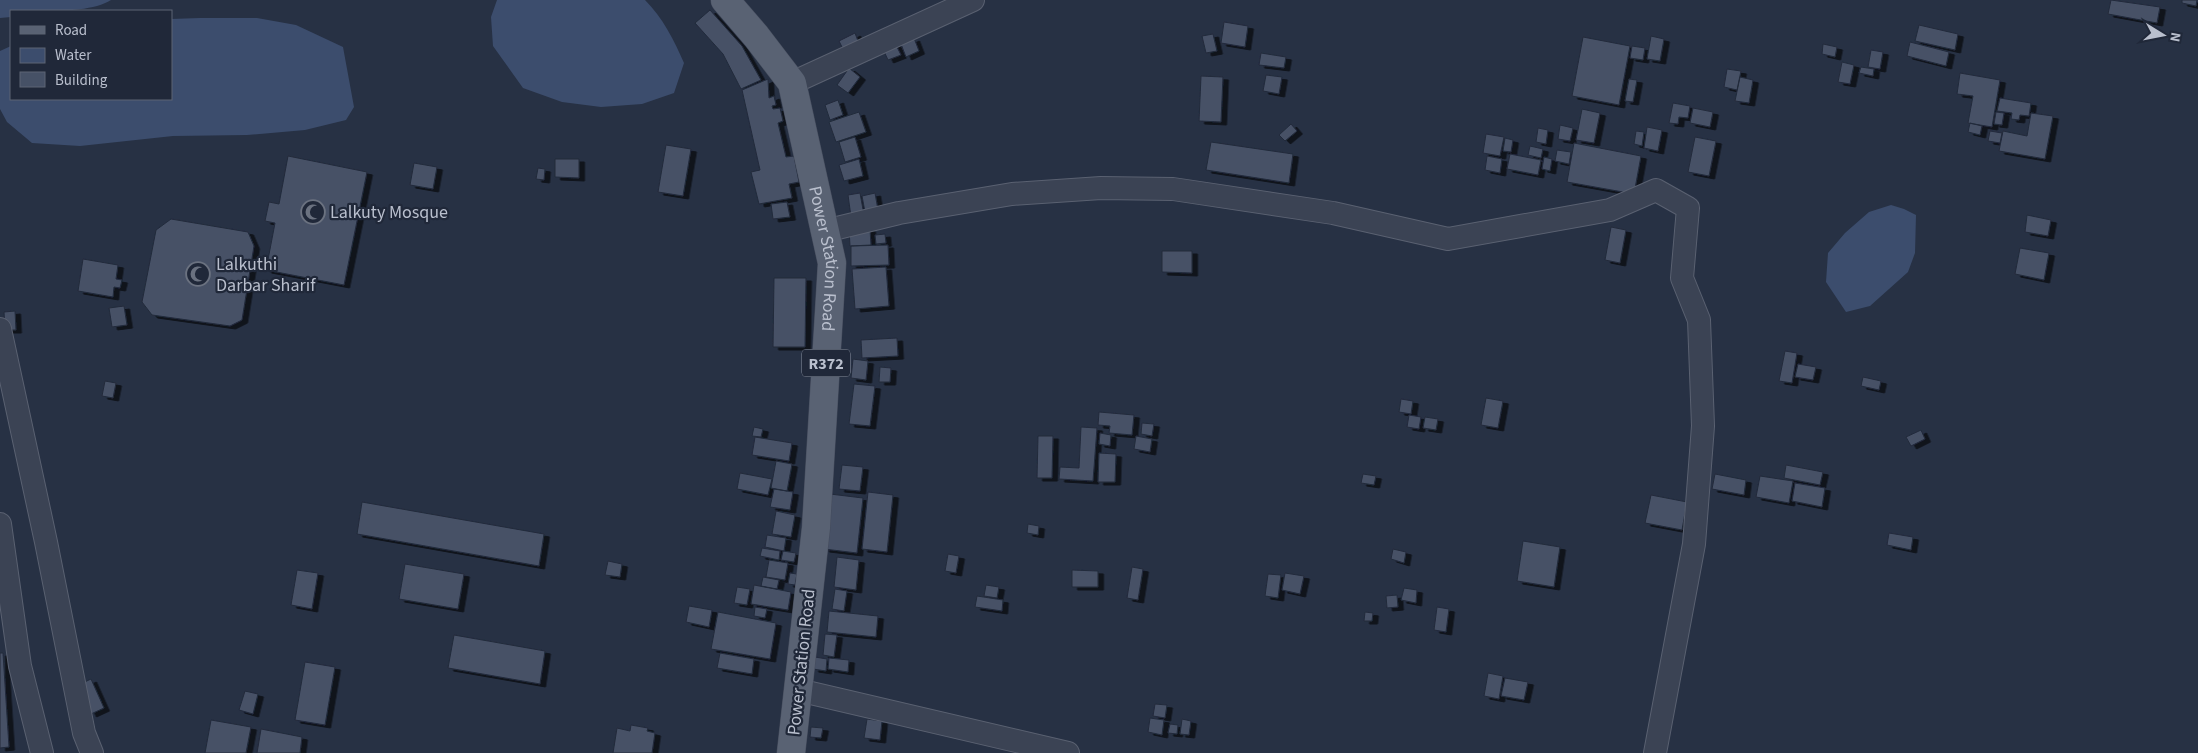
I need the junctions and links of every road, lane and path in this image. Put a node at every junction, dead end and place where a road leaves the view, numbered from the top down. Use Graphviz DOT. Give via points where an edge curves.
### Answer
graph roads {
  1 [pos="725,0"];
  2 [pos="973,0"];
  3 [pos="792,83"];
  4 [pos="825,231"];
  5 [pos="0,329"];
  6 [pos="0,524"];
  7 [pos="798,690"];
  8 [pos="42,753"];
  9 [pos="92,753"];
  10 [pos="791,753"];
  11 [pos="1068,753"];
  12 [pos="1655,753"];
  1 -- 3 [label="main road, Power Station Road / R372"];
  2 -- 3 [label="street"];
  3 -- 4 [label="main road, Power Station Road / R372"];
  4 -- 7 [label="main road, Power Station Road / R372" via="832,263 816,528"];
  4 -- 12 [label="street" via="899,213 1012,194 1101,188 1173,189 1333,213 1448,239 1610,210 1656,190 1688,208 1682,278 1700,320 1704,426 1694,544"];
  5 -- 9 [label="street" via="84,733"];
  6 -- 8 [label="street" via="20,666"];
  7 -- 10 [label="main road, Power Station Road / R372"];
  7 -- 11 [label="street"];
}
